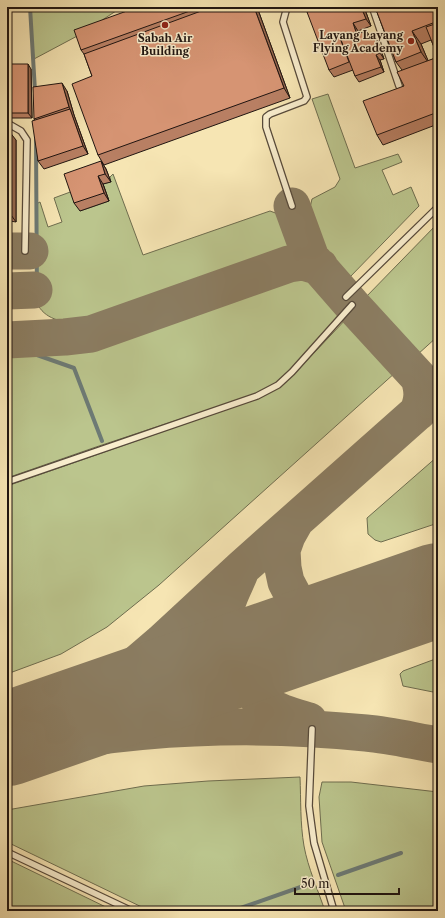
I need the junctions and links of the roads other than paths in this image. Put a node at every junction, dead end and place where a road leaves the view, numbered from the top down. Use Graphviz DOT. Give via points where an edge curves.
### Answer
graph roads {
  1 [pos="287,7"];
  2 [pos="374,7"];
  3 [pos="399,86"];
  4 [pos="7,124"];
  5 [pos="292,206"];
  6 [pos="438,207"];
  7 [pos="25,250"];
  8 [pos="346,297"];
  9 [pos="352,305"];
  10 [pos="7,482"];
  11 [pos="312,729"];
  12 [pos="7,852"];
  13 [pos="132,911"];
  14 [pos="334,911"];
  1 -- 5 [label="lane" via="283,22 308,97 304,101 270,114 266,118 266,127"];
  2 -- 3 [label="lane"];
  4 -- 7 [label="lane" via="21,131 27,140"];
  6 -- 8 [label="lane"];
  9 -- 10 [label="lane" via="278,386 257,396"];
  11 -- 14 [label="lane" via="309,806 314,843"];
  12 -- 13 [label="lane"];
}
